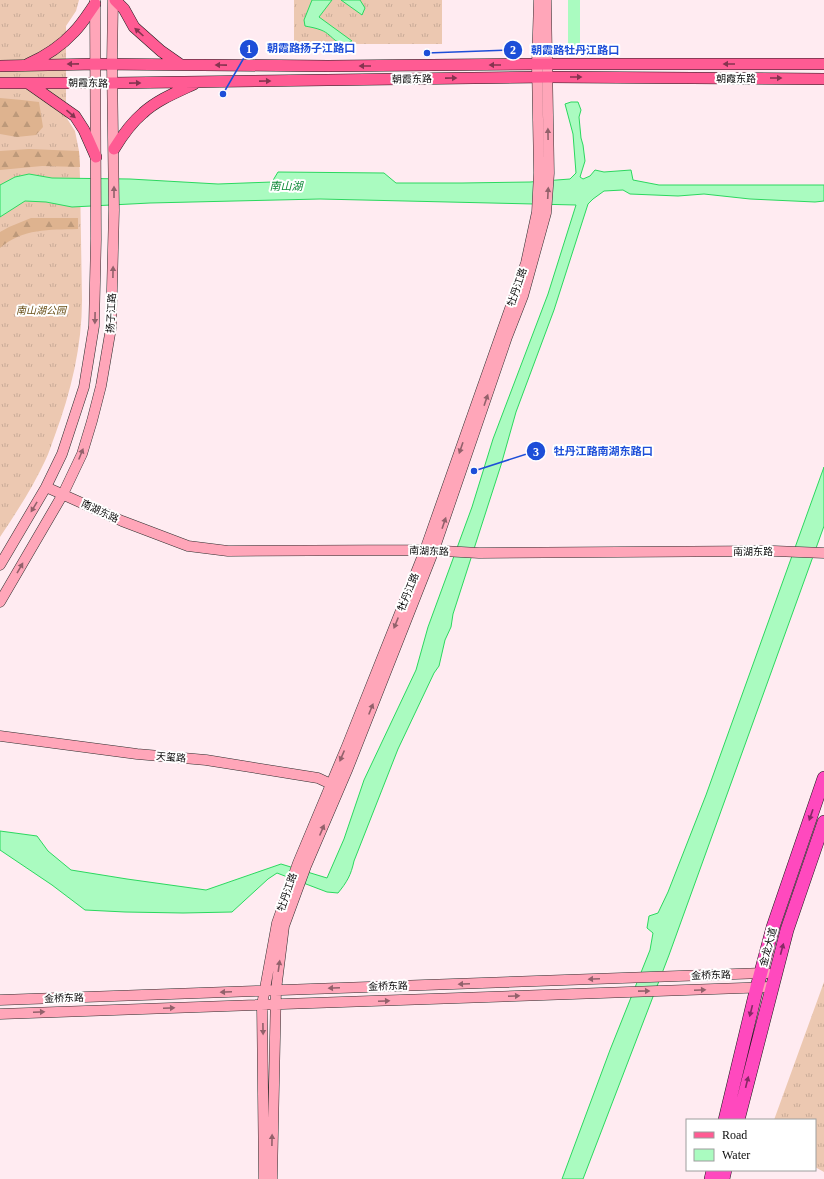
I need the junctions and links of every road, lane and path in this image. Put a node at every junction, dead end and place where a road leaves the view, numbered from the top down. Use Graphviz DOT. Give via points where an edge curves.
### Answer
graph roads {
  1 [pos="114,0"];
  2 [pos="539,0"];
  3 [pos="546,0"];
  4 [pos="95,2"];
  5 [pos="96,64"];
  6 [pos="112,64"];
  7 [pos="824,64"];
  8 [pos="24,65"];
  9 [pos="181,65"];
  10 [pos="542,65"];
  11 [pos="0,66"];
  12 [pos="543,77"];
  13 [pos="824,79"];
  14 [pos="0,82"];
  15 [pos="197,82"];
  16 [pos="28,83"];
  17 [pos="96,83"];
  18 [pos="112,83"];
  19 [pos="114,149"];
  20 [pos="96,157"];
  21 [pos="46,487"];
  22 [pos="63,494"];
  23 [pos="429,550"];
  24 [pos="824,553"];
  25 [pos="0,565"];
  26 [pos="0,602"];
  27 [pos="0,736"];
  28 [pos="824,778"];
  29 [pos="335,786"];
  30 [pos="824,822"];
  31 [pos="294,884"];
  32 [pos="761,973"];
  33 [pos="775,974"];
  34 [pos="772,986"];
  35 [pos="757,987"];
  36 [pos="265,990"];
  37 [pos="276,990"];
  38 [pos="0,1000"];
  39 [pos="262,1005"];
  40 [pos="276,1005"];
  41 [pos="0,1014"];
  42 [pos="725,1119"];
  43 [pos="738,1119"];
  44 [pos="264,1179"];
  45 [pos="272,1179"];
  1 -- 6 [label="street, 扬子江路"];
  9 -- 1 [label="main road, one-way" via="134,27 124,9"];
  2 -- 10 [label="street, 牡丹江路"];
  3 -- 10 [label="street, 牡丹江路"];
  4 -- 5 [label="street, 扬子江路"];
  4 -- 8 [label="main road" via="74,33 52,50"];
  5 -- 6 [label="main road, 朝霞东路"];
  5 -- 8 [label="main road, 朝霞东路, one-way"];
  5 -- 17 [label="street, 扬子江路"];
  6 -- 9 [label="main road, 朝霞东路"];
  6 -- 18 [label="street, 扬子江路"];
  7 -- 10 [label="main road, 朝霞东路, one-way"];
  8 -- 11 [label="main road, 朝霞东路"];
  10 -- 9 [label="main road, 朝霞东路, one-way"];
  10 -- 12 [label="street, 牡丹江路"];
  12 -- 13 [label="main road, 朝霞东路, one-way"];
  15 -- 12 [label="main road, 朝霞东路, one-way"];
  12 -- 23 [label="street, 牡丹江路" via="542,212"];
  14 -- 16 [label="main road, 朝霞东路"];
  18 -- 15 [label="main road, 朝霞东路, one-way"];
  15 -- 19 [label="main road" via="143,113 125,131"];
  16 -- 17 [label="main road, 朝霞东路"];
  16 -- 20 [label="main road, one-way" via="75,116"];
  17 -- 18 [label="main road, 朝霞东路"];
  17 -- 20 [label="street, 扬子江路"];
  18 -- 19 [label="street, 扬子江路"];
  22 -- 19 [label="street, 扬子江路, one-way" via="82,454 92,421 111,328"];
  20 -- 21 [label="street, 扬子江路, one-way" via="94,326 84,387 62,454"];
  21 -- 22 [label="street, 南湖东路"];
  21 -- 25 [label="street, 扬子江路, one-way"];
  22 -- 23 [label="street, 南湖东路" via="122,521 188,546 228,551"];
  26 -- 22 [label="street, 扬子江路, one-way"];
  23 -- 24 [label="street, 南湖东路" via="479,553"];
  23 -- 29 [label="street, 牡丹江路" via="353,731"];
  27 -- 29 [label="street, 天玺路" via="137,754 206,760 318,778"];
  28 -- 32 [label="highway, 金龙大道, one-way" via="773,927"];
  29 -- 31 [label="street, 牡丹江路"];
  33 -- 30 [label="highway, 金龙大道, one-way" via="787,930"];
  31 -- 36 [label="street, 牡丹江路" via="276,923"];
  37 -- 31 [label="street, 牡丹江路, one-way" via="284,926"];
  32 -- 33 [label="street, 金桥东路"];
  32 -- 35 [label="highway, 金龙大道"];
  32 -- 37 [label="street, 金桥东路, one-way"];
  33 -- 34 [label="highway, 金龙大道"];
  34 -- 35 [label="street, 金桥东路"];
  43 -- 34 [label="highway, 金龙大道, one-way"];
  40 -- 35 [label="street, 金桥东路, one-way"];
  35 -- 42 [label="highway, 金龙大道, one-way"];
  36 -- 37 [label="street, 金桥东路"];
  36 -- 38 [label="street, 金桥东路, one-way"];
  36 -- 39 [label="street, 牡丹江路"];
  37 -- 40 [label="street, 牡丹江路"];
  39 -- 40 [label="street, 金桥东路"];
  41 -- 39 [label="street, 金桥东路, one-way"];
  39 -- 44 [label="street, 牡丹江路, one-way"];
  45 -- 40 [label="street, 牡丹江路, one-way"];
}
